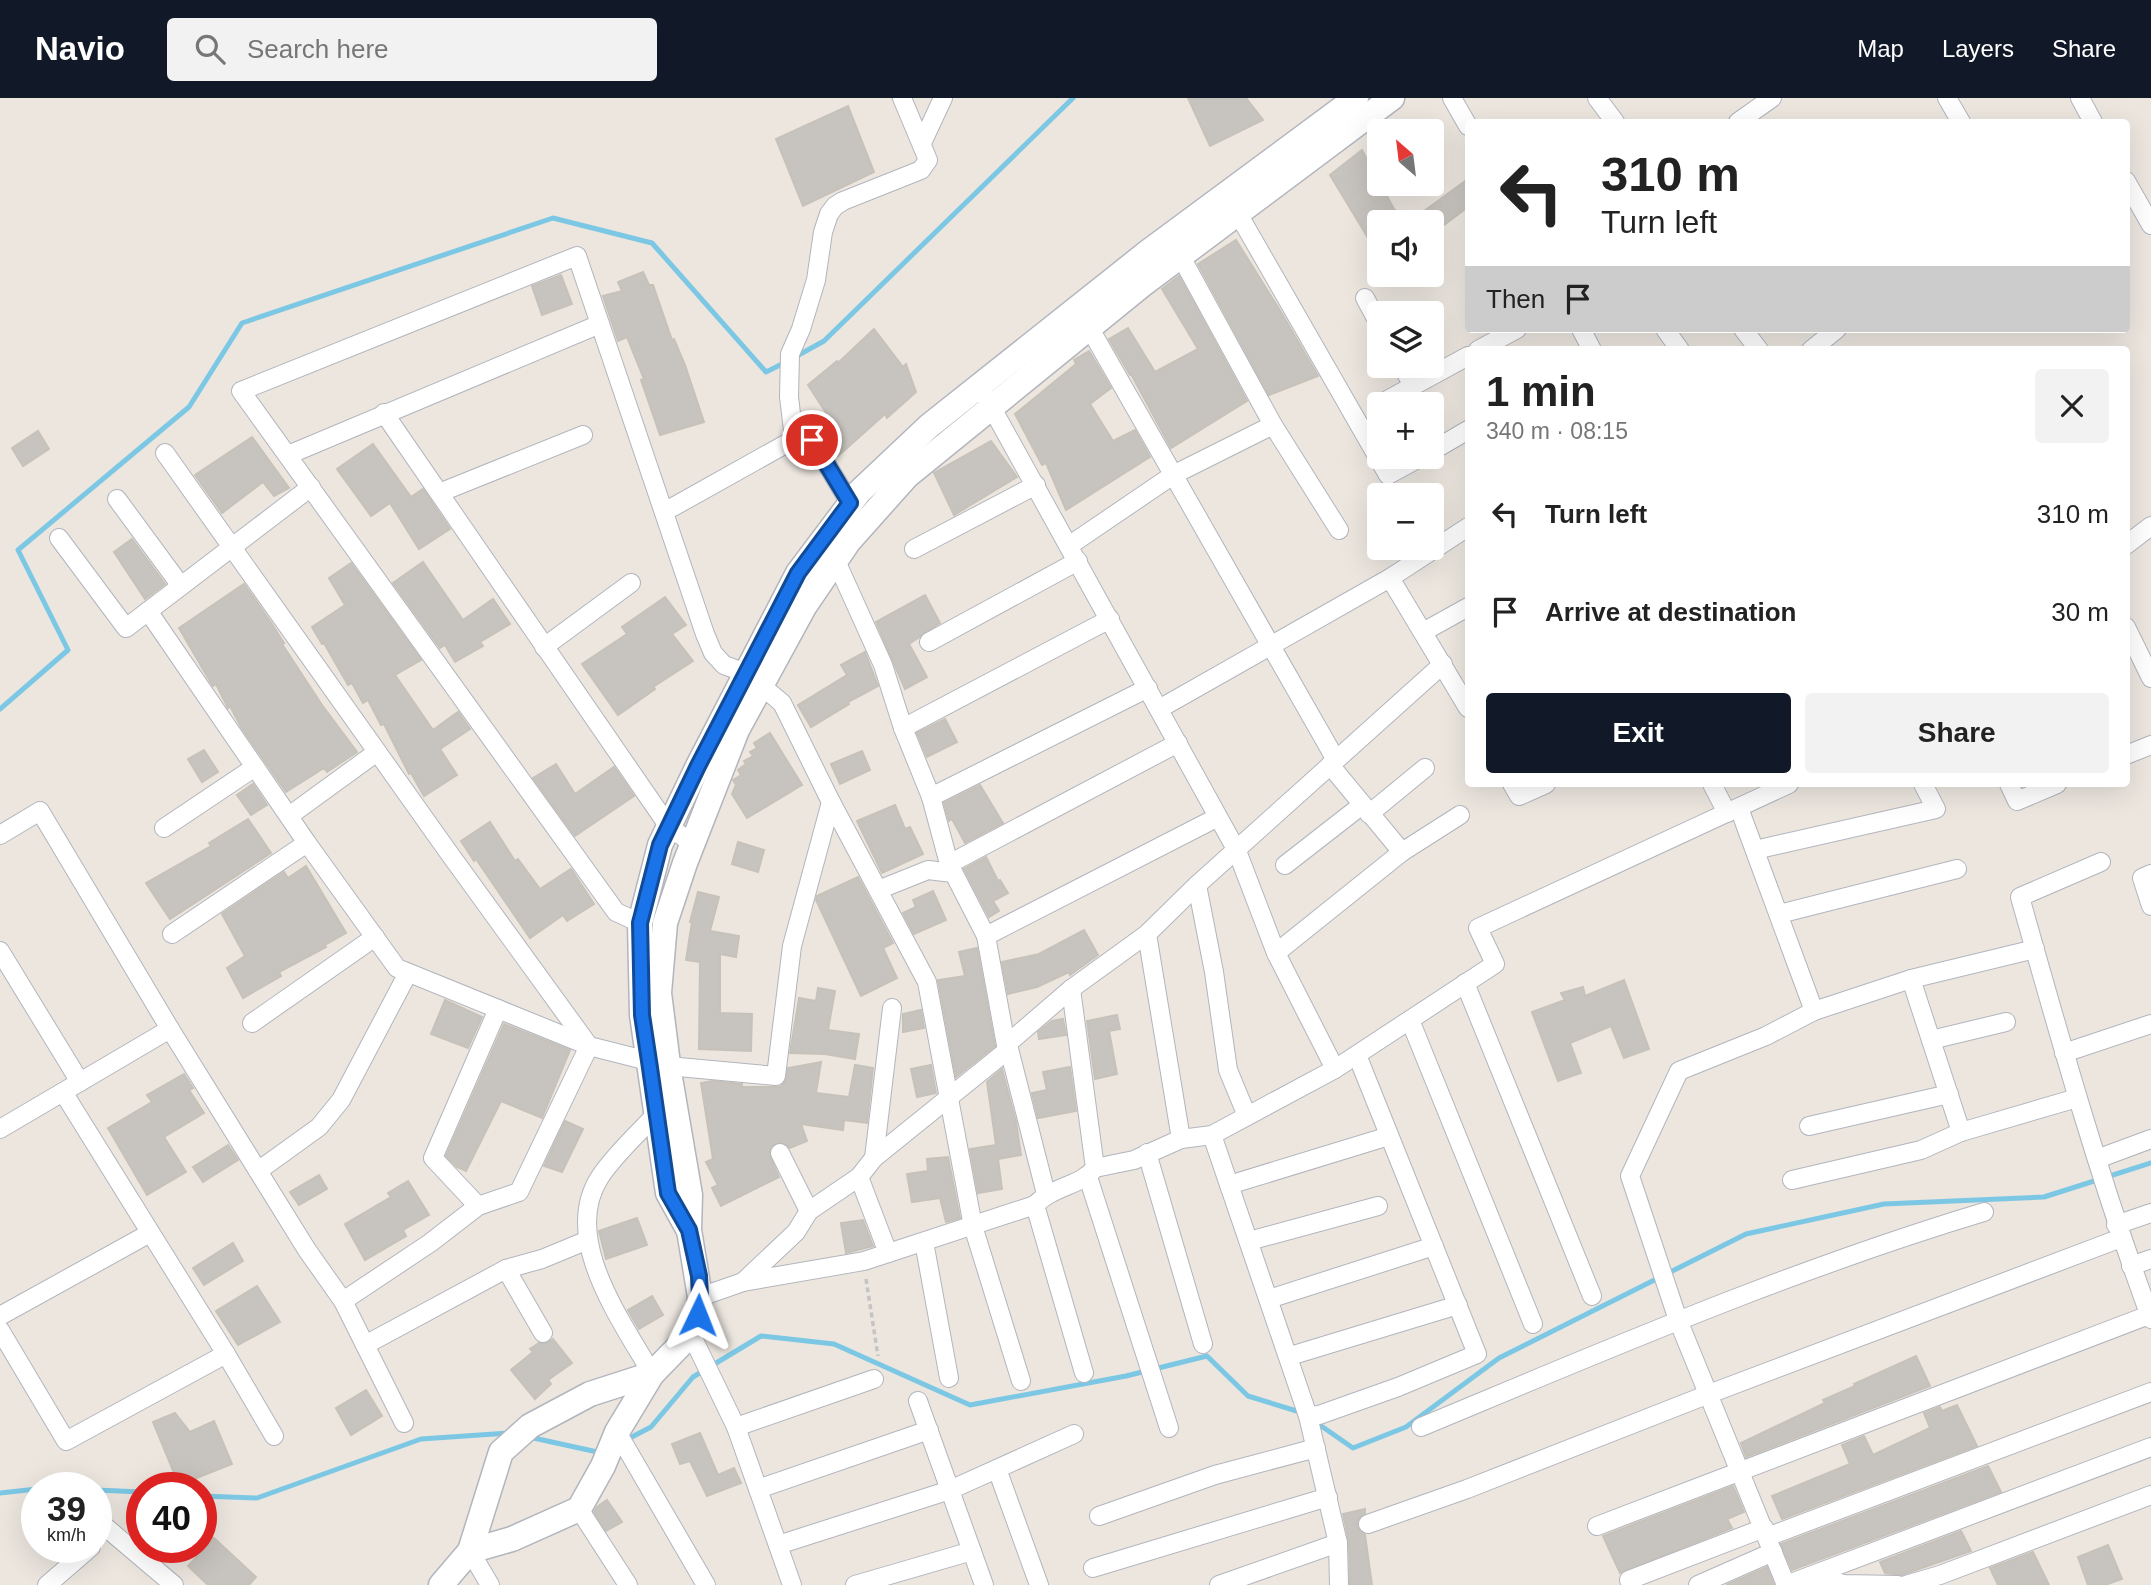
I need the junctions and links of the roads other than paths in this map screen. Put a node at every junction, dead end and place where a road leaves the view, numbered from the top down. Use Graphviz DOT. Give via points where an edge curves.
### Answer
graph roads {
  1 [pos="902,98"];
  2 [pos="943,98"];
  3 [pos="1356,98"];
  4 [pos="1392,98"];
  5 [pos="1451,98"];
  6 [pos="1597,98"];
  7 [pos="1772,98"];
  8 [pos="1947,98"];
  9 [pos="2080,98"];
  10 [pos="1613,119"];
  11 [pos="1742,119"];
  12 [pos="1959,119"];
  13 [pos="2091,119"];
  14 [pos="1465,121"];
  15 [pos="922,143"];
  16 [pos="2130,188"];
  17 [pos="1233,203"];
  18 [pos="2151,225"];
  19 [pos="1181,255"];
  20 [pos="1365,298"];
  21 [pos="1367,302"];
  22 [pos="600,324"];
  23 [pos="1089,327"];
  24 [pos="1510,333"];
  25 [pos="1832,333"];
  26 [pos="1485,346"];
  27 [pos="1816,346"];
  28 [pos="1465,358"];
  29 [pos="1409,378"];
  30 [pos="1413,386"];
  31 [pos="1402,392"];
  32 [pos="986,396"];
  33 [pos="1367,411"];
  34 [pos="384,413"];
  35 [pos="1356,418"];
  36 [pos="1273,425"];
  37 [pos="1465,432"];
  38 [pos="583,435"];
  39 [pos="794,438"];
  40 [pos="1367,438"];
  41 [pos="1444,444"];
  42 [pos="165,453"];
  43 [pos="288,455"];
  44 [pos="1385,469"];
  45 [pos="1399,469"];
  46 [pos="1174,475"];
  47 [pos="1035,485"];
  48 [pos="311,487"];
  49 [pos="439,493"];
  50 [pos="117,499"];
  51 [pos="850,503"];
  52 [pos="664,512"];
  53 [pos="2151,526"];
  54 [pos="1465,529"];
  55 [pos="1339,530"];
  56 [pos="59,538"];
  57 [pos="2130,542"];
  58 [pos="231,548"];
  59 [pos="914,549"];
  60 [pos="1074,553"];
  61 [pos="836,561"];
  62 [pos="1390,578"];
  63 [pos="631,583"];
  64 [pos="181,586"];
  65 [pos="1465,609"];
  66 [pos="148,611"];
  67 [pos="1110,619"];
  68 [pos="1423,632"];
  69 [pos="2130,636"];
  70 [pos="929,642"];
  71 [pos="1270,646"];
  72 [pos="544,647"];
  73 [pos="1443,664"];
  74 [pos="2151,678"];
  75 [pos="754,679"];
  76 [pos="1462,686"];
  77 [pos="1148,688"];
  78 [pos="1159,709"];
  79 [pos="903,728"];
  80 [pos="1178,743"];
  81 [pos="2151,745"];
  82 [pos="377,752"];
  83 [pos="2130,753"];
  84 [pos="1333,763"];
  85 [pos="255,767"];
  86 [pos="1424,768"];
  87 [pos="1514,787"];
  88 [pos="1539,787"];
  89 [pos="1714,787"];
  90 [pos="1783,787"];
  91 [pos="1925,787"];
  92 [pos="2010,787"];
  93 [pos="2050,787"];
  94 [pos="931,797"];
  95 [pos="831,802"];
  96 [pos="1366,810"];
  97 [pos="1733,811"];
  98 [pos="1460,815"];
  99 [pos="289,816"];
  100 [pos="1218,817"];
  101 [pos="669,827"];
  102 [pos="164,828"];
  103 [pos="0,835"];
  104 [pos="692,843"];
  105 [pos="307,844"];
  106 [pos="1755,850"];
  107 [pos="1237,851"];
  108 [pos="1402,852"];
  109 [pos="2101,862"];
  110 [pos="949,864"];
  111 [pos="1285,865"];
  112 [pos="1957,869"];
  113 [pos="2151,874"];
  114 [pos="1197,885"];
  115 [pos="878,890"];
  116 [pos="2151,906"];
  117 [pos="1779,914"];
  118 [pos="640,923"];
  119 [pos="172,934"];
  120 [pos="1147,934"];
  121 [pos="986,936"];
  122 [pos="375,937"];
  123 [pos="2035,949"];
  124 [pos="0,951"];
  125 [pos="1276,953"];
  126 [pos="408,973"];
  127 [pos="1911,979"];
  128 [pos="1465,984"];
  129 [pos="1072,989"];
  130 [pos="892,1008"];
  131 [pos="498,1009"];
  132 [pos="1814,1011"];
  133 [pos="1410,1020"];
  134 [pos="2006,1022"];
  135 [pos="252,1023"];
  136 [pos="2151,1024"];
  137 [pos="170,1029"];
  138 [pos="1931,1040"];
  139 [pos="589,1046"];
  140 [pos="1008,1047"];
  141 [pos="2064,1053"];
  142 [pos="1357,1055"];
  143 [pos="658,1064"];
  144 [pos="1335,1069"];
  145 [pos="80,1082"];
  146 [pos="63,1092"];
  147 [pos="1948,1094"];
  148 [pos="2077,1098"];
  149 [pos="951,1099"];
  150 [pos="657,1113"];
  151 [pos="1247,1115"];
  152 [pos="1809,1126"];
  153 [pos="0,1129"];
  154 [pos="1961,1132"];
  155 [pos="1212,1135"];
  156 [pos="1389,1136"];
  157 [pos="1181,1139"];
  158 [pos="2151,1139"];
  159 [pos="780,1153"];
  160 [pos="1147,1153"];
  161 [pos="874,1158"];
  162 [pos="2100,1169"];
  163 [pos="258,1171"];
  164 [pos="1091,1172"];
  165 [pos="859,1177"];
  166 [pos="1792,1180"];
  167 [pos="1229,1185"];
  168 [pos="1041,1199"];
  169 [pos="478,1206"];
  170 [pos="1378,1206"];
  171 [pos="809,1211"];
  172 [pos="1984,1212"];
  173 [pos="2151,1213"];
  174 [pos="973,1226"];
  175 [pos="689,1230"];
  176 [pos="2119,1231"];
  177 [pos="150,1233"];
  178 [pos="588,1240"];
  179 [pos="1249,1241"];
  180 [pos="924,1242"];
  181 [pos="1434,1246"];
  182 [pos="888,1253"];
  183 [pos="2151,1259"];
  184 [pos="2131,1266"];
  185 [pos="506,1269"];
  186 [pos="743,1282"];
  187 [pos="1592,1296"];
  188 [pos="700,1297"];
  189 [pos="1269,1299"];
  190 [pos="343,1301"];
  191 [pos="1458,1305"];
  192 [pos="2149,1312"];
  193 [pos="0,1316"];
  194 [pos="1678,1320"];
  195 [pos="1533,1325"];
  196 [pos="0,1330"];
  197 [pos="543,1333"];
  198 [pos="691,1334"];
  199 [pos="1203,1344"];
  200 [pos="365,1345"];
  201 [pos="226,1354"];
  202 [pos="1290,1356"];
  203 [pos="1084,1373"];
  204 [pos="652,1374"];
  205 [pos="948,1378"];
  206 [pos="874,1379"];
  207 [pos="1021,1381"];
  208 [pos="2151,1392"];
  209 [pos="1709,1394"];
  210 [pos="918,1401"];
  211 [pos="1309,1421"];
  212 [pos="404,1423"];
  213 [pos="736,1427"];
  214 [pos="1169,1427"];
  215 [pos="1421,1427"];
  216 [pos="929,1430"];
  217 [pos="617,1432"];
  218 [pos="1074,1434"];
  219 [pos="274,1436"];
  220 [pos="2151,1447"];
  221 [pos="1316,1448"];
  222 [pos="997,1469"];
  223 [pos="1740,1470"];
  224 [pos="758,1489"];
  225 [pos="950,1490"];
  226 [pos="2151,1494"];
  227 [pos="1328,1497"];
  228 [pos="579,1509"];
  229 [pos="1099,1516"];
  230 [pos="1368,1524"];
  231 [pos="1597,1526"];
  232 [pos="112,1539"];
  233 [pos="1768,1539"];
  234 [pos="1338,1543"];
  235 [pos="778,1545"];
  236 [pos="470,1551"];
  237 [pos="972,1551"];
  238 [pos="72,1563"];
  239 [pos="1093,1568"];
  240 [pos="1810,1576"];
  241 [pos="1629,1580"];
  242 [pos="47,1585"];
  243 [pos="174,1585"];
  244 [pos="441,1585"];
  245 [pos="490,1585"];
  246 [pos="628,1585"];
  247 [pos="706,1585"];
  248 [pos="792,1585"];
  249 [pos="855,1585"];
  250 [pos="984,1585"];
  251 [pos="1039,1585"];
  252 [pos="1219,1585"];
  253 [pos="1339,1585"];
  254 [pos="1698,1585"];
  255 [pos="1786,1585"];
  256 [pos="1898,1585"];
  257 [pos="1906,1585"];
  1 -- 15 [label="street"];
  2 -- 15 [label="street"];
  3 -- 17 [label="street"];
  4 -- 17 [label="street"];
  5 -- 14 [label="street"];
  6 -- 10 [label="street"];
  7 -- 11 [label="street"];
  8 -- 12 [label="street"];
  9 -- 13 [label="street"];
  15 -- 39 [label="street" via="928,160 921,170 844,201 829,214 816,280 789,358"];
  16 -- 18 [label="street"];
  17 -- 19 [label="street"];
  17 -- 32 [label="street" via="1149,252"];
  17 -- 35 [label="street"];
  19 -- 23 [label="street"];
  19 -- 36 [label="street"];
  20 -- 21 [label="street"];
  22 -- 34 [label="street"];
  22 -- 43 [label="street" via="577,256 241,391"];
  22 -- 52 [label="street"];
  23 -- 32 [label="street"];
  23 -- 46 [label="street"];
  24 -- 26 [label="street"];
  25 -- 27 [label="street"];
  28 -- 30 [label="street"];
  29 -- 30 [label="street"];
  30 -- 31 [label="street"];
  32 -- 47 [label="street"];
  32 -- 51 [label="street" via="929,426"];
  32 -- 61 [label="street" via="907,476"];
  33 -- 35 [label="street"];
  34 -- 43 [label="street"];
  34 -- 49 [label="street"];
  35 -- 40 [label="street"];
  36 -- 46 [label="street"];
  36 -- 55 [label="street"];
  37 -- 41 [label="street"];
  38 -- 49 [label="street"];
  39 -- 51 [label="street" via="812,440"];
  39 -- 52 [label="street"];
  42 -- 58 [label="street"];
  43 -- 48 [label="street"];
  44 -- 45 [label="street" via="1388,475"];
  46 -- 60 [label="street"];
  46 -- 71 [label="street"];
  47 -- 59 [label="street"];
  47 -- 60 [label="street"];
  48 -- 58 [label="street"];
  48 -- 118 [label="street" via="616,912"];
  49 -- 72 [label="street"];
  50 -- 64 [label="street"];
  51 -- 75 [label="street" via="798,573"];
  52 -- 75 [label="street" via="713,653 724,665"];
  53 -- 57 [label="street"];
  54 -- 62 [label="street"];
  56 -- 66 [label="street" via="126,628"];
  58 -- 64 [label="street"];
  58 -- 82 [label="street"];
  60 -- 67 [label="street"];
  60 -- 70 [label="street"];
  61 -- 75 [label="street"];
  61 -- 79 [label="street" via="883,665"];
  62 -- 68 [label="street"];
  62 -- 71 [label="street"];
  63 -- 72 [label="street"];
  64 -- 66 [label="street"];
  65 -- 68 [label="street"];
  66 -- 85 [label="street"];
  67 -- 77 [label="street"];
  67 -- 79 [label="street"];
  68 -- 73 [label="street"];
  69 -- 74 [label="street"];
  71 -- 78 [label="street"];
  71 -- 84 [label="street"];
  72 -- 101 [label="street"];
  73 -- 76 [label="street"];
  73 -- 84 [label="street"];
  75 -- 95 [label="street" via="782,703"];
  75 -- 101 [label="street"];
  75 -- 104 [label="street"];
  77 -- 78 [label="street"];
  77 -- 94 [label="street"];
  78 -- 80 [label="street"];
  79 -- 94 [label="street"];
  80 -- 100 [label="street"];
  80 -- 110 [label="street"];
  81 -- 83 [label="street"];
  82 -- 99 [label="street"];
  82 -- 139 [label="street"];
  84 -- 96 [label="street"];
  84 -- 107 [label="street"];
  85 -- 99 [label="street"];
  85 -- 102 [label="street"];
  86 -- 96 [label="street"];
  87 -- 88 [label="street" via="1519,796"];
  89 -- 97 [label="street"];
  90 -- 97 [label="street"];
  91 -- 106 [label="street" via="1937,809"];
  92 -- 93 [label="street" via="2017,801"];
  94 -- 110 [label="street"];
  95 -- 115 [label="street"];
  95 -- 143 [label="street" via="792,946 776,1076"];
  96 -- 108 [label="street"];
  96 -- 111 [label="street"];
  97 -- 106 [label="street"];
  97 -- 128 [label="street" via="1478,928 1495,964"];
  98 -- 108 [label="street"];
  99 -- 105 [label="street"];
  100 -- 107 [label="street"];
  100 -- 121 [label="street"];
  101 -- 104 [label="street"];
  101 -- 118 [label="street"];
  103 -- 137 [label="street" via="40,811"];
  104 -- 143 [label="street" via="665,923"];
  105 -- 119 [label="street"];
  105 -- 122 [label="street"];
  106 -- 117 [label="street"];
  107 -- 114 [label="street"];
  107 -- 125 [label="street"];
  108 -- 125 [label="street"];
  109 -- 123 [label="street" via="2020,897"];
  110 -- 115 [label="street" via="953,873 928,870"];
  110 -- 121 [label="street"];
  112 -- 117 [label="street"];
  113 -- 116 [label="street" via="2142,878"];
  114 -- 120 [label="street"];
  114 -- 151 [label="street" via="1228,1070"];
  115 -- 149 [label="street" via="927,982"];
  117 -- 132 [label="street"];
  118 -- 143 [label="street" via="642,1015"];
  120 -- 129 [label="street"];
  120 -- 157 [label="street"];
  121 -- 140 [label="street"];
  122 -- 126 [label="street" via="397,968"];
  122 -- 135 [label="street"];
  123 -- 127 [label="street"];
  123 -- 141 [label="street"];
  124 -- 145 [label="street"];
  125 -- 144 [label="street"];
  126 -- 131 [label="street"];
  126 -- 163 [label="street" via="341,1100 319,1127"];
  127 -- 132 [label="street"];
  127 -- 138 [label="street"];
  128 -- 133 [label="street"];
  128 -- 187 [label="street"];
  129 -- 140 [label="street"];
  129 -- 164 [label="street"];
  130 -- 161 [label="street"];
  131 -- 139 [label="street"];
  131 -- 169 [label="street" via="433,1158"];
  132 -- 194 [label="street" via="1679,1071 1630,1176"];
  133 -- 142 [label="street"];
  133 -- 195 [label="street"];
  134 -- 138 [label="street"];
  136 -- 141 [label="street"];
  137 -- 145 [label="street"];
  137 -- 163 [label="street"];
  138 -- 147 [label="street"];
  139 -- 143 [label="street"];
  139 -- 169 [label="street" via="519,1192"];
  140 -- 149 [label="street"];
  140 -- 168 [label="street"];
  141 -- 148 [label="street"];
  142 -- 144 [label="street"];
  142 -- 156 [label="street"];
  143 -- 150 [label="street"];
  143 -- 175 [label="street" via="690,1195"];
  144 -- 151 [label="street"];
  145 -- 146 [label="street"];
  146 -- 153 [label="street"];
  146 -- 177 [label="street"];
  147 -- 152 [label="street"];
  147 -- 154 [label="street"];
  148 -- 154 [label="street"];
  148 -- 162 [label="street"];
  149 -- 161 [label="street"];
  149 -- 174 [label="street"];
  150 -- 175 [label="street" via="668,1193"];
  150 -- 178 [label="street" via="599,1178 587,1209"];
  151 -- 155 [label="street"];
  154 -- 166 [label="street" via="1922,1150"];
  155 -- 157 [label="street"];
  155 -- 167 [label="street"];
  156 -- 167 [label="street"];
  156 -- 181 [label="street"];
  157 -- 160 [label="street"];
  158 -- 162 [label="street"];
  159 -- 171 [label="street"];
  160 -- 164 [label="street"];
  160 -- 199 [label="street"];
  161 -- 165 [label="street"];
  162 -- 176 [label="street"];
  163 -- 190 [label="street"];
  164 -- 168 [label="street"];
  164 -- 214 [label="street"];
  165 -- 171 [label="street"];
  165 -- 182 [label="street"];
  167 -- 179 [label="street"];
  168 -- 174 [label="street"];
  168 -- 203 [label="street"];
  169 -- 190 [label="street"];
  170 -- 179 [label="street"];
  171 -- 186 [label="street" via="796,1232"];
  172 -- 194 [label="street" via="1897,1238"];
  173 -- 176 [label="street"];
  174 -- 180 [label="street"];
  174 -- 207 [label="street"];
  175 -- 188 [label="street"];
  176 -- 184 [label="street"];
  176 -- 209 [label="street"];
  177 -- 193 [label="street"];
  177 -- 201 [label="street"];
  178 -- 185 [label="street"];
  178 -- 204 [label="street" via="602,1286"];
  179 -- 189 [label="street"];
  180 -- 182 [label="street"];
  180 -- 205 [label="street"];
  181 -- 189 [label="street"];
  181 -- 191 [label="street"];
  182 -- 186 [label="street"];
  183 -- 184 [label="street"];
  184 -- 192 [label="street"];
  185 -- 197 [label="street"];
  185 -- 200 [label="street"];
  186 -- 188 [label="street"];
  188 -- 198 [label="street"];
  189 -- 202 [label="street"];
  190 -- 200 [label="street"];
  191 -- 202 [label="street"];
  191 -- 211 [label="street" via="1477,1353"];
  192 -- 223 [label="street"];
  194 -- 209 [label="street"];
  194 -- 215 [label="street"];
  196 -- 201 [label="street" via="66,1441"];
  198 -- 204 [label="street"];
  198 -- 213 [label="street"];
  200 -- 212 [label="street"];
  201 -- 219 [label="street"];
  202 -- 211 [label="street"];
  204 -- 217 [label="street"];
  204 -- 236 [label="street" via="590,1394 530,1426 501,1452"];
  206 -- 213 [label="street"];
  208 -- 233 [label="street"];
  209 -- 223 [label="street"];
  209 -- 230 [label="street"];
  210 -- 216 [label="street"];
  211 -- 221 [label="street"];
  213 -- 224 [label="street"];
  216 -- 224 [label="street"];
  216 -- 225 [label="street"];
  217 -- 228 [label="street"];
  217 -- 247 [label="street"];
  218 -- 222 [label="street"];
  220 -- 240 [label="street"];
  221 -- 227 [label="street"];
  221 -- 229 [label="street" via="1215,1475"];
  222 -- 225 [label="street"];
  222 -- 251 [label="street"];
  223 -- 231 [label="street"];
  223 -- 233 [label="street"];
  224 -- 235 [label="street"];
  225 -- 235 [label="street"];
  225 -- 237 [label="street"];
  226 -- 257 [label="street"];
  227 -- 234 [label="street"];
  227 -- 239 [label="street"];
  228 -- 236 [label="street" via="512,1539"];
  228 -- 246 [label="street"];
  232 -- 243 [label="street"];
  233 -- 241 [label="street"];
  233 -- 254 [label="street"];
  233 -- 255 [label="street"];
  234 -- 252 [label="street"];
  234 -- 253 [label="street"];
  235 -- 248 [label="street"];
  236 -- 244 [label="street"];
  236 -- 245 [label="street"];
  237 -- 249 [label="street"];
  237 -- 250 [label="street"];
  238 -- 242 [label="street"];
  240 -- 255 [label="street"];
  240 -- 256 [label="street" via="1844,1584"];
}
